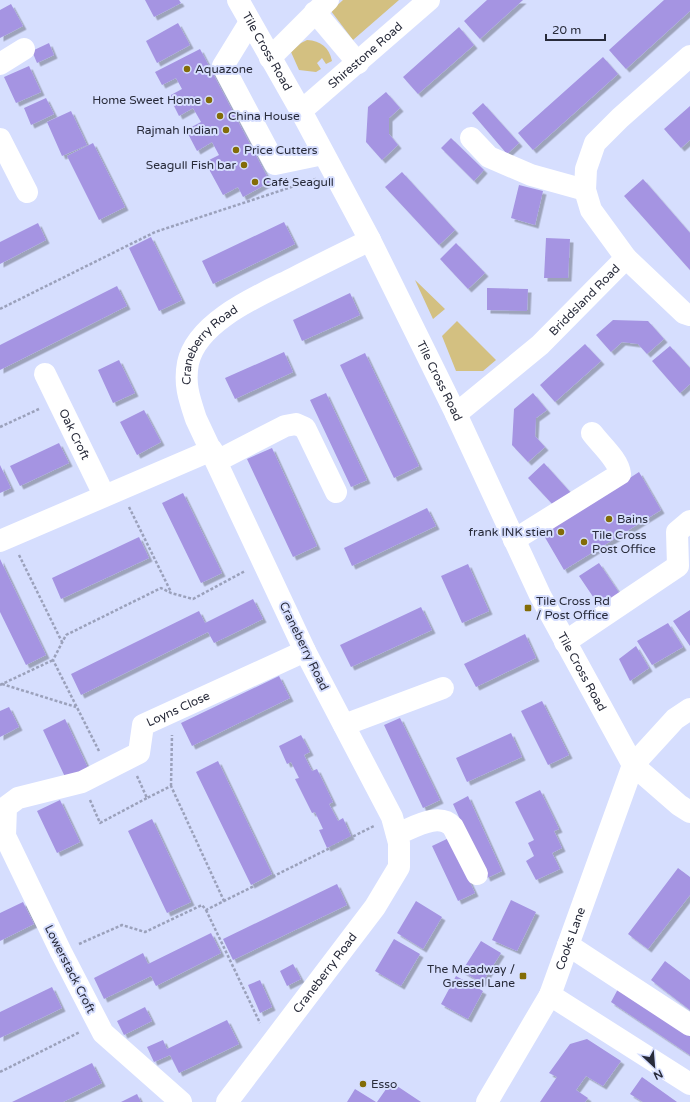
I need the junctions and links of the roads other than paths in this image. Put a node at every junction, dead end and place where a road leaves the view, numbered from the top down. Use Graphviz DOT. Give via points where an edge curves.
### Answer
graph roads {
  1 [pos="238,0"];
  2 [pos="429,0"];
  3 [pos="322,6"];
  4 [pos="250,22"];
  5 [pos="24,49"];
  6 [pos="690,56"];
  7 [pos="270,58"];
  8 [pos="358,63"];
  9 [pos="0,64"];
  10 [pos="301,111"];
  11 [pos="471,138"];
  12 [pos="0,139"];
  13 [pos="323,154"];
  14 [pos="7,169"];
  15 [pos="585,190"];
  16 [pos="27,192"];
  17 [pos="370,240"];
  18 [pos="626,258"];
  19 [pos="690,315"];
  20 [pos="45,374"];
  21 [pos="456,414"];
  22 [pos="592,433"];
  23 [pos="215,456"];
  24 [pos="112,492"];
  25 [pos="336,492"];
  26 [pos="690,521"];
  27 [pos="5,539"];
  28 [pos="514,540"];
  29 [pos="566,642"];
  30 [pos="305,651"];
  31 [pos="444,688"];
  32 [pos="690,708"];
  33 [pos="344,725"];
  34 [pos="633,765"];
  35 [pos="6,807"];
  36 [pos="690,812"];
  37 [pos="394,825"];
  38 [pos="477,874"];
  39 [pos="568,945"];
  40 [pos="550,995"];
  41 [pos="690,1025"];
  42 [pos="690,1084"];
  43 [pos="181,1102"];
  44 [pos="227,1102"];
  45 [pos="487,1102"];
  1 -- 4 [label="street, Tile Cross Road"];
  2 -- 8 [label="street, Shirestone Road"];
  3 -- 7 [label="street"];
  3 -- 8 [label="street"];
  4 -- 7 [label="street, Tile Cross Road"];
  4 -- 13 [label="street" via="223,66 275,164"];
  5 -- 9 [label="street"];
  6 -- 15 [label="street, Briddsland Road" via="595,143 586,169"];
  7 -- 10 [label="street, Tile Cross Road"];
  8 -- 10 [label="street, Shirestone Road"];
  10 -- 13 [label="street, Tile Cross Road"];
  11 -- 15 [label="street" via="489,157 531,175"];
  12 -- 14 [label="street"];
  13 -- 17 [label="street, Tile Cross Road"];
  14 -- 16 [label="street"];
  15 -- 18 [label="street, Briddsland Road" via="591,210"];
  17 -- 21 [label="street, Tile Cross Road"];
  17 -- 23 [label="street, Craneberry Road" via="236,308 216,323 199,341 188,362 186,388 196,419"];
  18 -- 19 [label="street" via="684,313"];
  18 -- 21 [label="street, Briddsland Road" via="540,344"];
  20 -- 24 [label="street, Oak Croft"];
  21 -- 28 [label="street, Tile Cross Road"];
  22 -- 28 [label="street" via="616,463 620,474"];
  23 -- 24 [label="street"];
  23 -- 25 [label="street" via="285,426 296,424 305,428"];
  23 -- 30 [label="street, Craneberry Road"];
  24 -- 27 [label="street"];
  26 -- 29 [label="street" via="677,532 678,566"];
  28 -- 29 [label="street, Tile Cross Road"];
  29 -- 34 [label="street, Tile Cross Road"];
  30 -- 33 [label="street, Craneberry Road"];
  30 -- 35 [label="street, Loyns Close" via="143,725 139,753 109,769 82,782 18,798"];
  31 -- 33 [label="street"];
  32 -- 34 [label="street" via="675,719"];
  33 -- 37 [label="street, Craneberry Road"];
  34 -- 36 [label="street"];
  34 -- 39 [label="street, Cooks Lane"];
  35 -- 43 [label="street, Lowerstack Croft" via="5,836 103,1033"];
  37 -- 38 [label="street" via="439,820 448,822"];
  37 -- 44 [label="street, Craneberry Road" via="399,843 399,867 375,907"];
  39 -- 40 [label="street, Cooks Lane"];
  39 -- 41 [label="street"];
  40 -- 42 [label="street"];
  40 -- 45 [label="street, Cooks Lane"];
}
